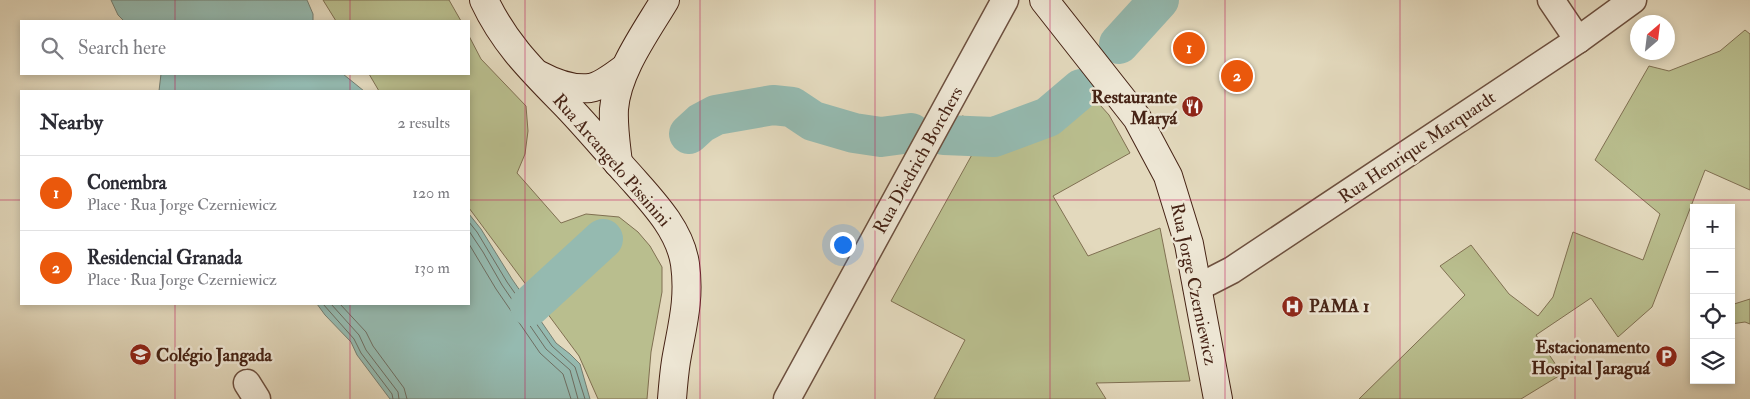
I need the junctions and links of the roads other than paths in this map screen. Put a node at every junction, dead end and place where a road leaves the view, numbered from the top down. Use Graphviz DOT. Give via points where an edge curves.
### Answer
graph roads {
  1 [pos="484,0"];
  2 [pos="665,0"];
  3 [pos="1005,0"];
  4 [pos="1044,0"];
  5 [pos="1551,0"];
  6 [pos="1633,0"];
  7 [pos="1578,40"];
  8 [pos="626,68"];
  9 [pos="535,73"];
  10 [pos="618,163"];
  11 [pos="1197,288"];
  12 [pos="672,399"];
  13 [pos="787,399"];
  14 [pos="1218,399"];
  1 -- 9 [label="main road, Rua Arcangelo Pissinini" via="506,40"];
  2 -- 8 [label="main road"];
  3 -- 13 [label="street, Rua Diedrich Borchers"];
  4 -- 11 [label="main road, Rua Jorge Czerniewicz" via="1138,118 1152,142 1182,218"];
  5 -- 7 [label="street"];
  6 -- 7 [label="street, Rua Henrique Marquardt"];
  7 -- 11 [label="street, Rua Henrique Marquardt" via="1232,270"];
  8 -- 9 [label="main road" via="590,88 560,85"];
  8 -- 10 [label="main road" via="614,107"];
  9 -- 10 [label="main road, Rua Arcangelo Pissinini"];
  10 -- 12 [label="main road, Rua Arcangelo Pissinini" via="657,207 674,232 684,261 686,306"];
  11 -- 14 [label="main road, Rua Jorge Czerniewicz"];
}
